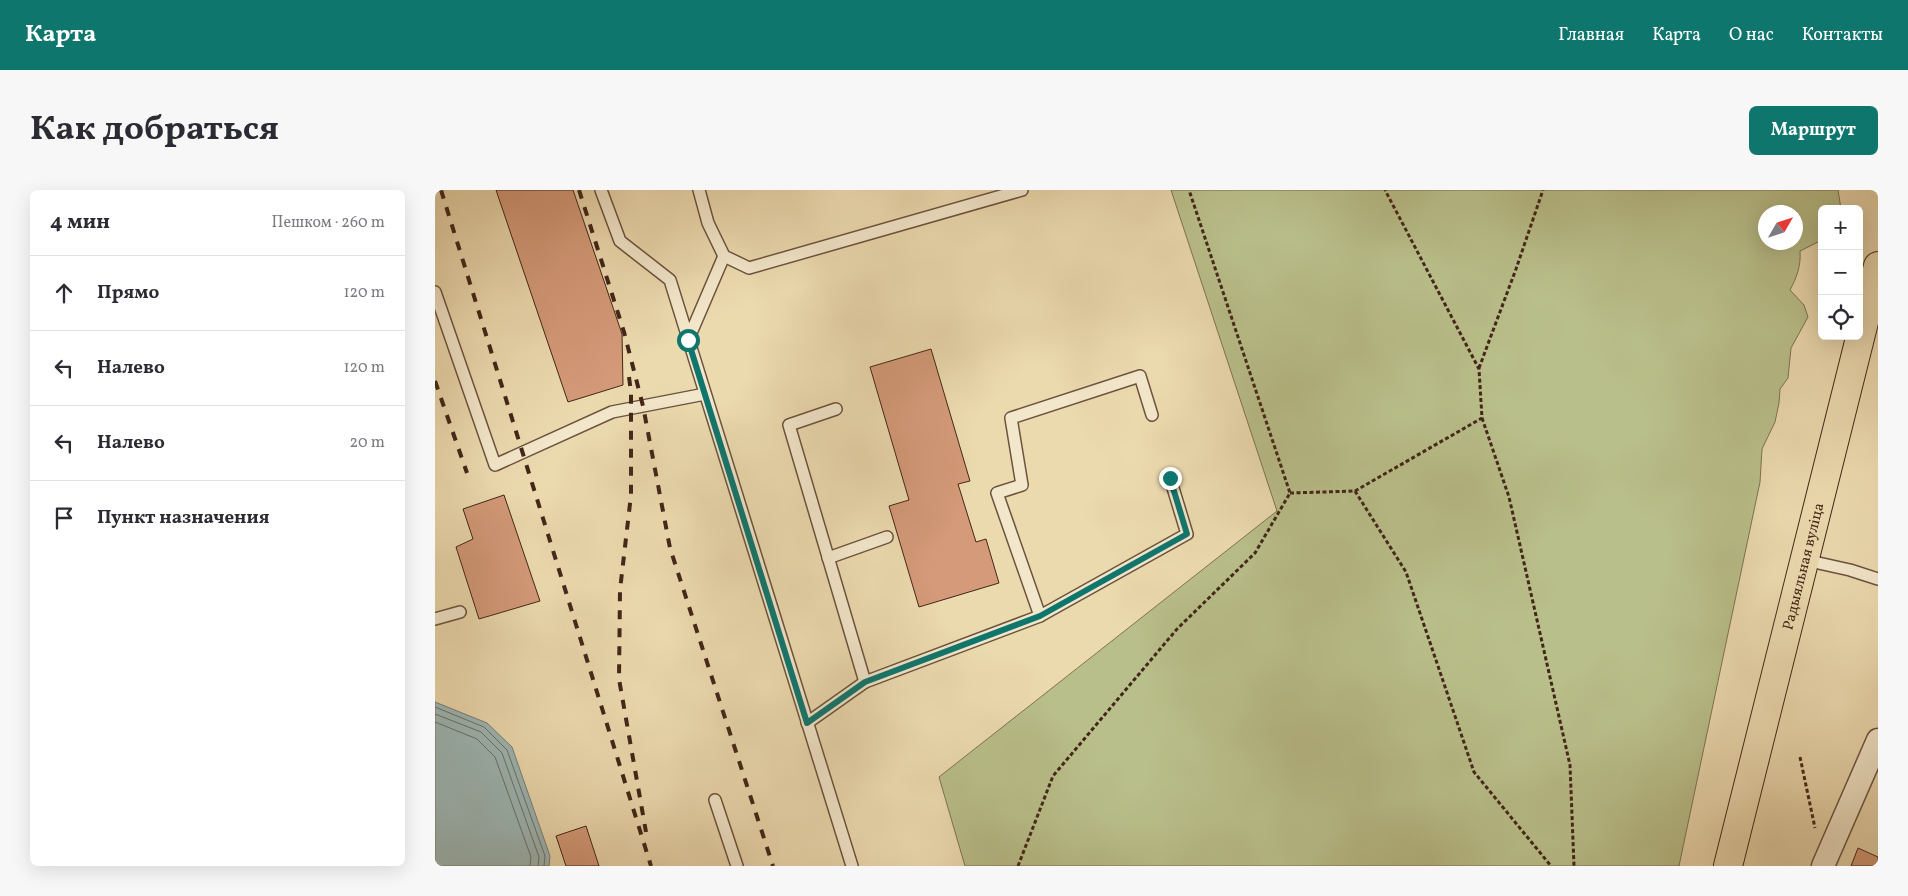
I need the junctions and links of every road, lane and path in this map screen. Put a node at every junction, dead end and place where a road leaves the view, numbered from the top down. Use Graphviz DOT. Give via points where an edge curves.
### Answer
graph roads {
  1 [pos="601,190"];
  2 [pos="699,190"];
  3 [pos="1022,190"];
  4 [pos="1189,190"];
  5 [pos="1385,190"];
  6 [pos="1543,190"];
  7 [pos="724,256"];
  8 [pos="1878,266"];
  9 [pos="435,292"];
  10 [pos="688,340"];
  11 [pos="1479,369"];
  12 [pos="705,394"];
  13 [pos="836,409"];
  14 [pos="1151,415"];
  15 [pos="1482,418"];
  16 [pos="1170,478"];
  17 [pos="1355,490"];
  18 [pos="1290,493"];
  19 [pos="887,537"];
  20 [pos="829,558"];
  21 [pos="1804,559"];
  22 [pos="1878,579"];
  23 [pos="460,612"];
  24 [pos="1040,616"];
  25 [pos="435,619"];
  26 [pos="865,682"];
  27 [pos="807,723"];
  28 [pos="1878,740"];
  29 [pos="1800,757"];
  30 [pos="715,800"];
  31 [pos="1815,829"];
  32 [pos="737,866"];
  33 [pos="852,866"];
  34 [pos="1018,866"];
  35 [pos="1551,866"];
  36 [pos="1574,866"];
  37 [pos="1727,866"];
  38 [pos="1823,866"];
  1 -- 10 [label="lane" via="620,241 670,280"];
  2 -- 7 [label="lane" via="708,223"];
  3 -- 7 [label="lane" via="749,268"];
  4 -- 18 [label="path"];
  5 -- 11 [label="path"];
  6 -- 11 [label="path"];
  7 -- 10 [label="lane"];
  8 -- 21 [label="main road, Радыяльная вуліца"];
  9 -- 12 [label="lane" via="495,465 612,412"];
  10 -- 12 [label="lane"];
  11 -- 15 [label="path"];
  12 -- 27 [label="lane"];
  13 -- 20 [label="lane" via="789,426"];
  14 -- 24 [label="lane" via="1140,376 1011,418 1022,485 997,493"];
  15 -- 17 [label="path"];
  15 -- 36 [label="path" via="1509,497 1570,765"];
  16 -- 24 [label="lane" via="1187,534"];
  17 -- 18 [label="path"];
  17 -- 35 [label="path" via="1406,572 1474,772"];
  18 -- 34 [label="path" via="1255,553 1177,628 1053,776"];
  19 -- 20 [label="lane"];
  20 -- 26 [label="lane"];
  21 -- 22 [label="lane"];
  21 -- 37 [label="main road, Радыяльная вуліца"];
  23 -- 25 [label="lane"];
  24 -- 26 [label="lane"];
  26 -- 27 [label="lane"];
  27 -- 33 [label="lane"];
  28 -- 38 [label="street"];
  29 -- 31 [label="path"];
  30 -- 32 [label="lane"];
}
